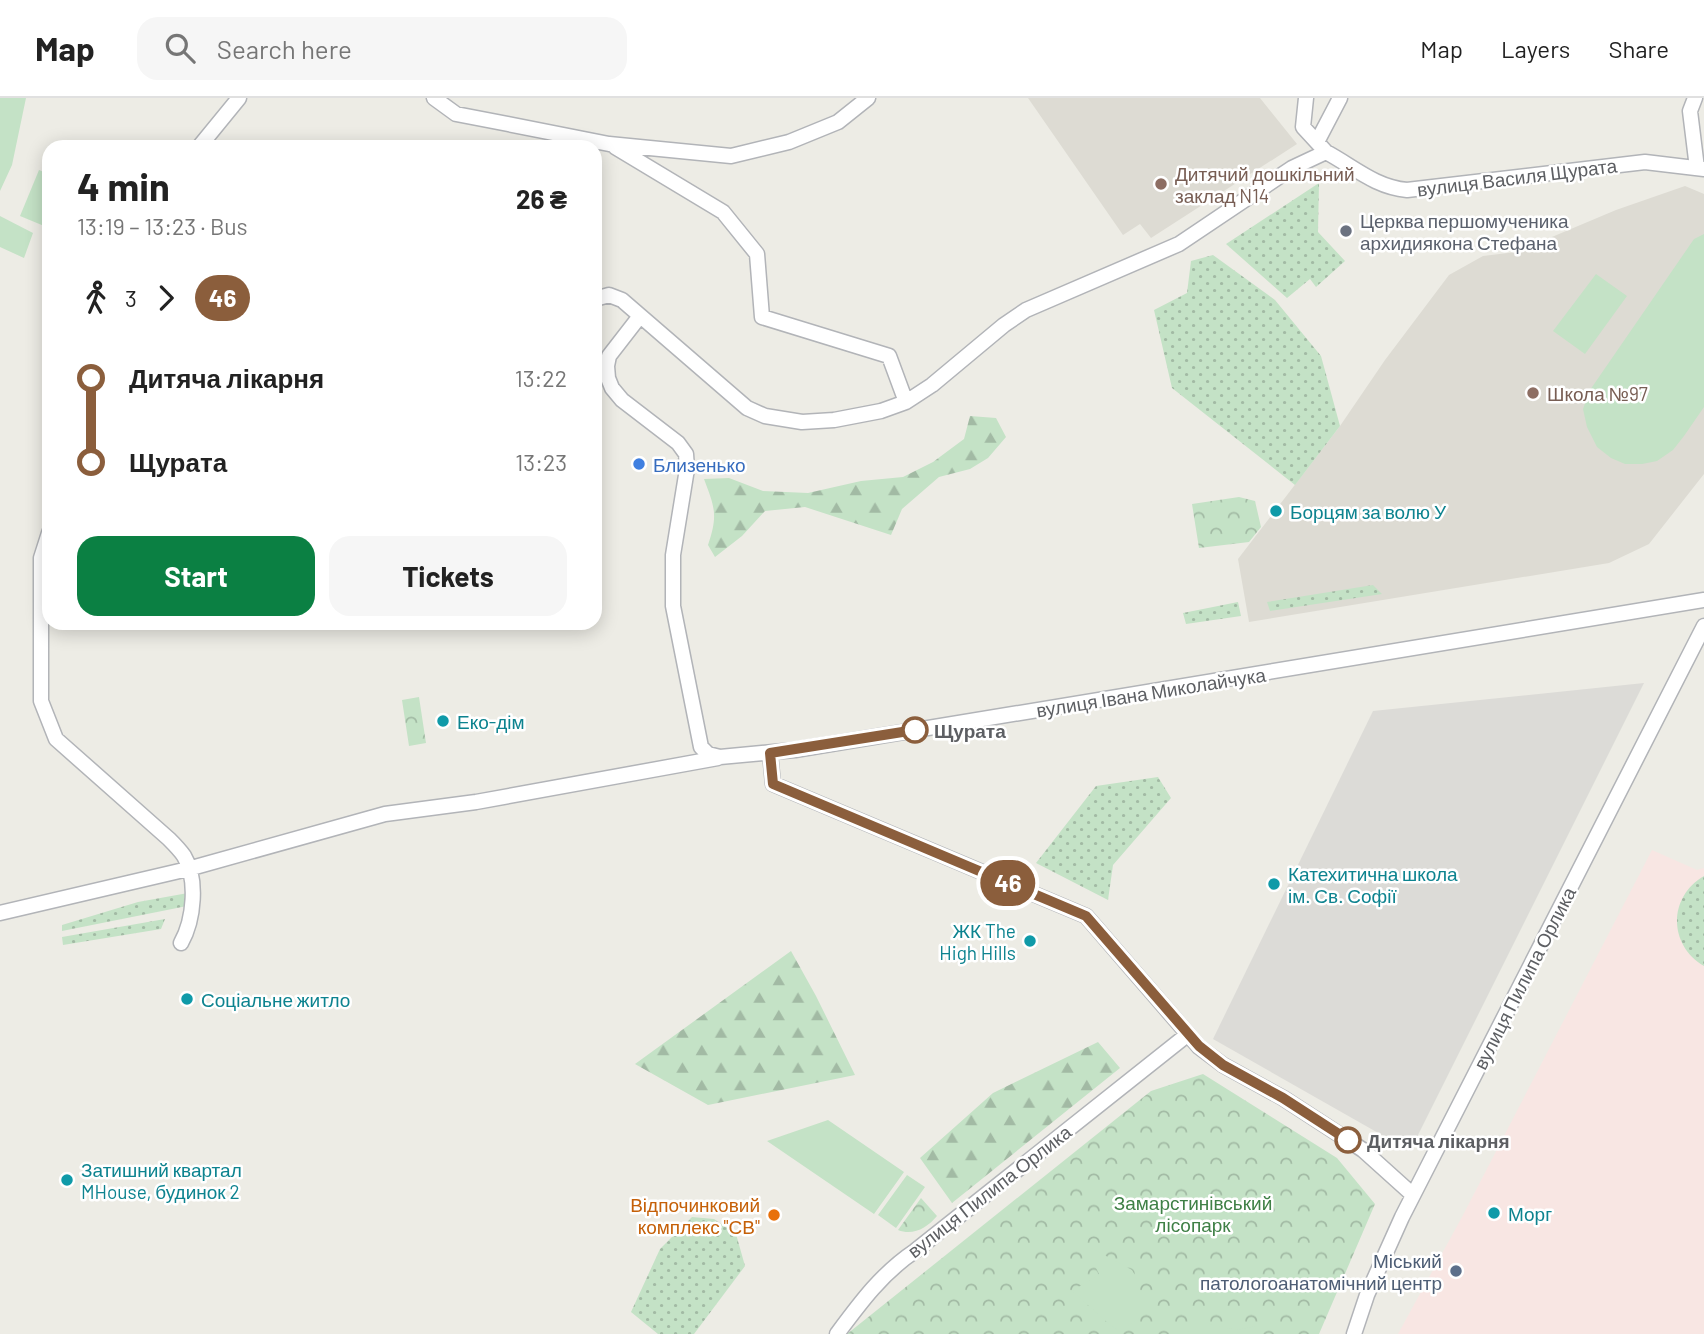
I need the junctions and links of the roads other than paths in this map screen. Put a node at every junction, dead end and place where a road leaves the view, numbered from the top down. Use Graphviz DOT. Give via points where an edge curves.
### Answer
graph roads {
  1 [pos="239,98"];
  2 [pos="434,98"];
  3 [pos="868,98"];
  4 [pos="1306,98"];
  5 [pos="1340,98"];
  6 [pos="1695,98"];
  7 [pos="205,140"];
  8 [pos="589,140"];
  9 [pos="602,143"];
  10 [pos="609,144"];
  11 [pos="1322,147"];
  12 [pos="1701,169"];
  13 [pos="602,297"];
  14 [pos="640,316"];
  15 [pos="906,402"];
  16 [pos="42,555"];
  17 [pos="1704,600"];
  18 [pos="1704,626"];
  19 [pos="770,753"];
  20 [pos="720,757"];
  21 [pos="188,869"];
  22 [pos="0,913"];
  23 [pos="181,943"];
  24 [pos="1187,1035"];
  25 [pos="1413,1195"];
  26 [pos="837,1334"];
  27 [pos="1354,1334"];
  1 -- 7 [label="street"];
  2 -- 8 [label="street" via="456,114"];
  3 -- 10 [label="street" via="838,122 789,142 731,156"];
  4 -- 11 [label="street" via="1303,127"];
  5 -- 11 [label="street"];
  6 -- 12 [label="street" via="1690,111"];
  9 -- 10 [label="street"];
  10 -- 15 [label="street" via="723,212 757,254 762,317 889,356"];
  11 -- 12 [label="street, вулиця Василя Щурата" via="1377,184 1407,190 1645,162"];
  11 -- 15 [label="street" via="1180,244 1026,310"];
  13 -- 14 [label="street" via="622,300"];
  14 -- 15 [label="street" via="730,396 765,416 802,422 834,420"];
  14 -- 20 [label="street" via="609,356 608,378 622,400 686,454 673,555 673,606 701,747"];
  16 -- 21 [label="street" via="41,701 56,739 169,839 185,857"];
  17 -- 19 [label="street, вулиця Івана Миколайчука"];
  18 -- 25 [label="street, вулиця Пилипа Орлика"];
  19 -- 20 [label="street, вулиця Івана Миколайчука"];
  19 -- 24 [label="street" via="773,784 1086,916"];
  20 -- 21 [label="street, вулиця Івана Миколайчука" via="385,814"];
  21 -- 22 [label="street, вулиця Івана Миколайчука"];
  21 -- 23 [label="street" via="193,908"];
  24 -- 25 [label="street" via="1223,1065 1363,1150"];
  24 -- 26 [label="street, вулиця Пилипа Орлика" via="896,1264"];
  25 -- 27 [label="street, вулиця Пилипа Орлика"];
}
